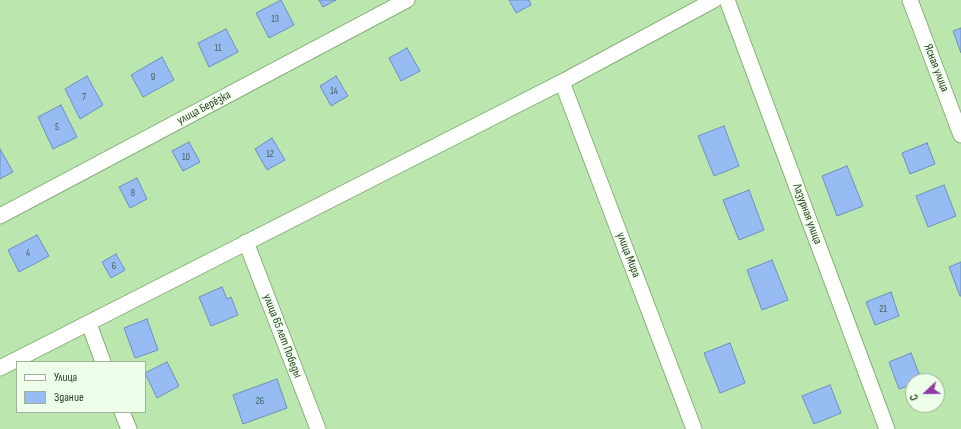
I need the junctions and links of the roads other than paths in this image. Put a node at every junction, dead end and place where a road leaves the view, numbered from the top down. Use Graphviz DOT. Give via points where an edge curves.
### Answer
graph roads {
  1 [pos="407,0"];
  2 [pos="714,0"];
  3 [pos="727,0"];
  4 [pos="910,0"];
  5 [pos="562,82"];
  6 [pos="961,135"];
  7 [pos="0,216"];
  8 [pos="246,242"];
  9 [pos="89,324"];
  10 [pos="103,361"];
  11 [pos="0,368"];
  12 [pos="122,413"];
  13 [pos="129,429"];
  14 [pos="318,429"];
  15 [pos="694,429"];
  16 [pos="887,429"];
  1 -- 7 [label="street, улица Берёзка"];
  2 -- 5 [label="street"];
  3 -- 16 [label="street, Лазурная улица"];
  4 -- 6 [label="street, Ясная улица"];
  5 -- 8 [label="street"];
  5 -- 15 [label="street, улица Мира"];
  8 -- 9 [label="street"];
  8 -- 14 [label="street, улица 65 лет Победы"];
  9 -- 10 [label="street"];
  9 -- 11 [label="street"];
  12 -- 13 [label="street"];
}
